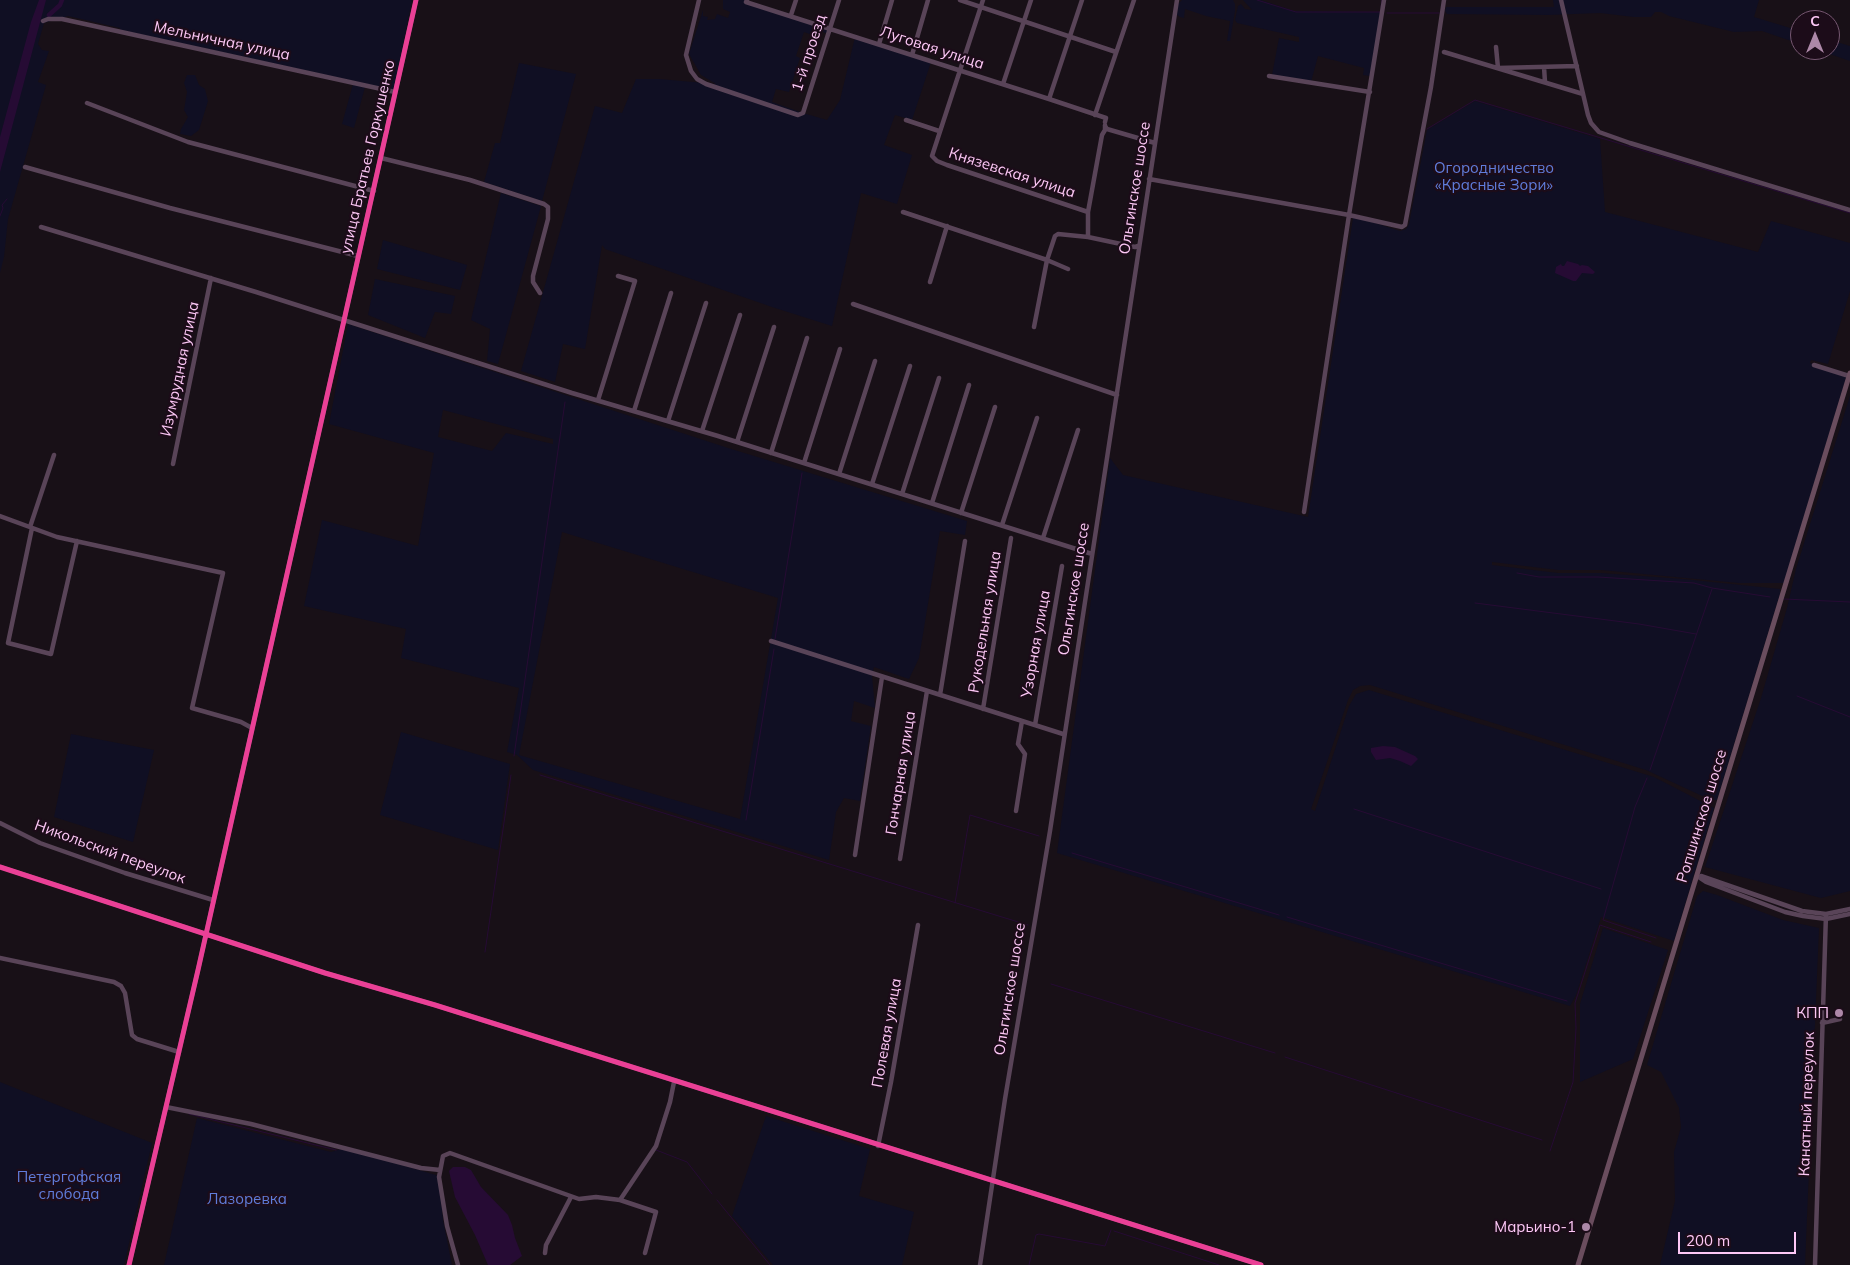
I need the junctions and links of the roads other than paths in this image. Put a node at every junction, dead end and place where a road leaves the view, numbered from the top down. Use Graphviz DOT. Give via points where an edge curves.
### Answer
graph roads {
  1 [pos="416,0"];
  2 [pos="699,0"];
  3 [pos="796,0"];
  4 [pos="839,0"];
  5 [pos="892,0"];
  6 [pos="928,0"];
  7 [pos="960,0"];
  8 [pos="983,0"];
  9 [pos="1031,0"];
  10 [pos="1082,0"];
  11 [pos="1134,0"];
  12 [pos="1171,0"];
  13 [pos="1384,0"];
  14 [pos="1444,0"];
  15 [pos="1562,0"];
  16 [pos="746,1"];
  17 [pos="1177,1"];
  18 [pos="981,7"];
  19 [pos="791,16"];
  20 [pos="43,21"];
  21 [pos="1025,21"];
  22 [pos="830,29"];
  23 [pos="1070,36"];
  24 [pos="879,44"];
  25 [pos="1496,47"];
  26 [pos="1116,52"];
  27 [pos="1444,52"];
  28 [pos="912,55"];
  29 [pos="1577,66"];
  30 [pos="1544,67"];
  31 [pos="1498,68"];
  32 [pos="960,69"];
  33 [pos="1269,76"];
  34 [pos="1545,82"];
  35 [pos="1003,84"];
  36 [pos="395,92"];
  37 [pos="1370,92"];
  38 [pos="1583,94"];
  39 [pos="1049,99"];
  40 [pos="87,103"];
  41 [pos="1095,115"];
  42 [pos="906,120"];
  43 [pos="1105,124"];
  44 [pos="939,131"];
  45 [pos="1155,143"];
  46 [pos="381,158"];
  47 [pos="25,167"];
  48 [pos="1149,179"];
  49 [pos="374,191"];
  50 [pos="1850,210"];
  51 [pos="903,212"];
  52 [pos="1088,212"];
  53 [pos="1349,214"];
  54 [pos="947,226"];
  55 [pos="41,227"];
  56 [pos="1088,237"];
  57 [pos="1138,246"];
  58 [pos="358,256"];
  59 [pos="1047,260"];
  60 [pos="1068,268"];
  61 [pos="618,276"];
  62 [pos="211,278"];
  63 [pos="930,282"];
  64 [pos="540,293"];
  65 [pos="672,293"];
  66 [pos="706,303"];
  67 [pos="853,304"];
  68 [pos="740,316"];
  69 [pos="344,321"];
  70 [pos="774,327"];
  71 [pos="1034,327"];
  72 [pos="807,338"];
  73 [pos="840,349"];
  74 [pos="875,361"];
  75 [pos="1814,365"];
  76 [pos="910,366"];
  77 [pos="1850,375"];
  78 [pos="939,378"];
  79 [pos="969,385"];
  80 [pos="1117,395"];
  81 [pos="598,400"];
  82 [pos="995,407"];
  83 [pos="634,411"];
  84 [pos="1037,418"];
  85 [pos="668,421"];
  86 [pos="1078,430"];
  87 [pos="702,431"];
  88 [pos="737,442"];
  89 [pos="771,453"];
  90 [pos="54,455"];
  91 [pos="804,463"];
  92 [pos="173,464"];
  93 [pos="839,474"];
  94 [pos="872,484"];
  95 [pos="902,494"];
  96 [pos="932,503"];
  97 [pos="1304,512"];
  98 [pos="961,513"];
  99 [pos="0,516"];
  100 [pos="1002,525"];
  101 [pos="31,528"];
  102 [pos="1011,538"];
  103 [pos="1043,538"];
  104 [pos="77,541"];
  105 [pos="965,541"];
  106 [pos="1092,554"];
  107 [pos="1062,566"];
  108 [pos="771,642"];
  109 [pos="882,677"];
  110 [pos="927,691"];
  111 [pos="940,695"];
  112 [pos="983,709"];
  113 [pos="1022,721"];
  114 [pos="1035,725"];
  115 [pos="252,728"];
  116 [pos="1063,734"];
  117 [pos="1016,811"];
  118 [pos="0,823"];
  119 [pos="855,855"];
  120 [pos="900,859"];
  121 [pos="0,867"];
  122 [pos="1697,876"];
  123 [pos="213,900"];
  124 [pos="1850,909"];
  125 [pos="1850,914"];
  126 [pos="1826,916"];
  127 [pos="918,925"];
  128 [pos="205,933"];
  129 [pos="0,958"];
  130 [pos="1840,1019"];
  131 [pos="1822,1023"];
  132 [pos="179,1052"];
  133 [pos="674,1082"];
  134 [pos="166,1107"];
  135 [pos="878,1146"];
  136 [pos="440,1170"];
  137 [pos="992,1181"];
  138 [pos="571,1196"];
  139 [pos="620,1200"];
  140 [pos="545,1253"];
  141 [pos="645,1253"];
  142 [pos="129,1265"];
  143 [pos="458,1265"];
  144 [pos="980,1265"];
  145 [pos="1261,1265"];
  146 [pos="1578,1265"];
  147 [pos="1815,1265"];
  1 -- 36 [label="street, улица Братьев Горкушенко"];
  2 -- 22 [label="street, 1-й проезд" via="686,55 697,79 798,115 803,113"];
  3 -- 19 [label="street"];
  4 -- 22 [label="street, 1-й проезд"];
  5 -- 24 [label="street"];
  6 -- 28 [label="street"];
  7 -- 18 [label="street"];
  8 -- 18 [label="street"];
  9 -- 21 [label="street"];
  10 -- 23 [label="street"];
  11 -- 26 [label="street"];
  12 -- 17 [label="street"];
  13 -- 37 [label="street"];
  14 -- 53 [label="street" via="1405,225 1399,228"];
  15 -- 29 [label="street"];
  16 -- 19 [label="street, Луговая улица"];
  17 -- 45 [label="street, Ольгинское шоссе"];
  18 -- 21 [label="street"];
  18 -- 32 [label="street"];
  19 -- 22 [label="street, Луговая улица"];
  20 -- 36 [label="street, Мельничная улица" via="62,19"];
  21 -- 23 [label="street"];
  21 -- 35 [label="street"];
  22 -- 24 [label="street, Луговая улица"];
  23 -- 26 [label="street"];
  23 -- 39 [label="street"];
  24 -- 28 [label="street, Луговая улица"];
  25 -- 31 [label="street"];
  26 -- 41 [label="street"];
  27 -- 31 [label="street"];
  28 -- 32 [label="street, Луговая улица"];
  29 -- 30 [label="street"];
  29 -- 38 [label="street"];
  30 -- 31 [label="street"];
  30 -- 34 [label="street"];
  31 -- 34 [label="street"];
  32 -- 35 [label="street, Луговая улица"];
  32 -- 44 [label="street"];
  33 -- 37 [label="street"];
  34 -- 38 [label="street"];
  35 -- 39 [label="street, Луговая улица"];
  36 -- 46 [label="street, улица Братьев Горкушенко"];
  37 -- 53 [label="street"];
  38 -- 50 [label="street" via="1591,123 1598,132 1607,136"];
  39 -- 41 [label="street, Луговая улица"];
  40 -- 49 [label="street" via="188,142"];
  41 -- 43 [label="street, Луговая улица" via="1106,118"];
  42 -- 44 [label="street"];
  43 -- 45 [label="street, Луговая улица" via="1107,129"];
  43 -- 52 [label="street"];
  44 -- 52 [label="street, Князевская улица" via="932,152 934,159"];
  45 -- 48 [label="street, Ольгинское шоссе"];
  46 -- 49 [label="street, улица Братьев Горкушенко"];
  46 -- 64 [label="street" via="470,180 548,207 548,219 533,276"];
  47 -- 58 [label="street"];
  48 -- 53 [label="street"];
  48 -- 57 [label="street, Ольгинское шоссе"];
  49 -- 58 [label="street, улица Братьев Горкушенко"];
  51 -- 54 [label="street"];
  52 -- 56 [label="street"];
  53 -- 97 [label="street"];
  54 -- 59 [label="street"];
  54 -- 63 [label="street"];
  55 -- 62 [label="street"];
  56 -- 57 [label="street"];
  56 -- 59 [label="street" via="1058,234"];
  57 -- 80 [label="street, Ольгинское шоссе"];
  58 -- 69 [label="street, улица Братьев Горкушенко"];
  59 -- 60 [label="street"];
  59 -- 71 [label="street"];
  61 -- 81 [label="street" via="635,281"];
  62 -- 69 [label="street"];
  62 -- 92 [label="street, Изумрудная улица"];
  65 -- 83 [label="street"];
  66 -- 85 [label="street"];
  67 -- 80 [label="street"];
  68 -- 87 [label="street"];
  69 -- 81 [label="street"];
  69 -- 115 [label="street, улица Братьев Горкушенко"];
  70 -- 88 [label="street"];
  72 -- 89 [label="street"];
  73 -- 91 [label="street"];
  74 -- 93 [label="street"];
  75 -- 77 [label="street"];
  76 -- 94 [label="street"];
  77 -- 122 [label="main road, Ропшинское шоссе"];
  78 -- 95 [label="street"];
  79 -- 96 [label="street"];
  80 -- 106 [label="street, Ольгинское шоссе"];
  81 -- 83 [label="street"];
  82 -- 98 [label="street"];
  83 -- 85 [label="street"];
  84 -- 100 [label="street"];
  85 -- 87 [label="street"];
  86 -- 103 [label="street"];
  87 -- 88 [label="street"];
  88 -- 89 [label="street"];
  89 -- 91 [label="street"];
  90 -- 101 [label="street"];
  91 -- 93 [label="street"];
  93 -- 94 [label="street"];
  94 -- 95 [label="street"];
  95 -- 96 [label="street"];
  96 -- 98 [label="street"];
  98 -- 100 [label="street"];
  99 -- 101 [label="street"];
  100 -- 103 [label="street"];
  101 -- 104 [label="street"];
  101 -- 104 [label="street" via="8,643 51,654"];
  102 -- 112 [label="street, Рукодельная улица"];
  103 -- 106 [label="street"];
  104 -- 115 [label="street" via="223,573 192,708"];
  105 -- 111 [label="street"];
  106 -- 116 [label="street, Ольгинское шоссе"];
  107 -- 114 [label="street, Узорная улица"];
  108 -- 109 [label="street"];
  109 -- 110 [label="street"];
  109 -- 119 [label="street"];
  110 -- 111 [label="street"];
  110 -- 120 [label="street, Гончарная улица"];
  111 -- 112 [label="street"];
  112 -- 113 [label="street"];
  113 -- 114 [label="street"];
  113 -- 117 [label="street" via="1018,744 1025,754"];
  114 -- 116 [label="street"];
  115 -- 123 [label="street, улица Братьев Горкушенко"];
  116 -- 137 [label="street, Ольгинское шоссе"];
  118 -- 123 [label="street, Никольский переулок" via="40,844"];
  121 -- 128 [label="street"];
  122 -- 126 [label="street" via="1786,912"];
  122 -- 146 [label="main road, Ропшинское шоссе"];
  123 -- 128 [label="street, улица Братьев Горкушенко"];
  124 -- 126 [label="street"];
  125 -- 126 [label="street"];
  126 -- 131 [label="street, Канатный переулок"];
  127 -- 135 [label="street, Полевая улица"];
  128 -- 132 [label="street, улица Братьев Горкушенко"];
  128 -- 133 [label="street"];
  129 -- 132 [label="street" via="114,982 125,993 132,1035"];
  130 -- 131 [label="street"];
  131 -- 147 [label="street, Канатный переулок"];
  132 -- 134 [label="street, улица Братьев Горкушенко"];
  133 -- 135 [label="street"];
  133 -- 139 [label="street" via="656,1146"];
  134 -- 136 [label="street"];
  134 -- 142 [label="street, улица Братьев Горкушенко"];
  135 -- 137 [label="street"];
  136 -- 138 [label="street" via="443,1156 450,1153"];
  136 -- 143 [label="street" via="448,1226"];
  137 -- 144 [label="street, Ольгинское шоссе"];
  137 -- 145 [label="street"];
  138 -- 139 [label="street"];
  138 -- 140 [label="street"];
  139 -- 141 [label="street" via="656,1212"];
}
